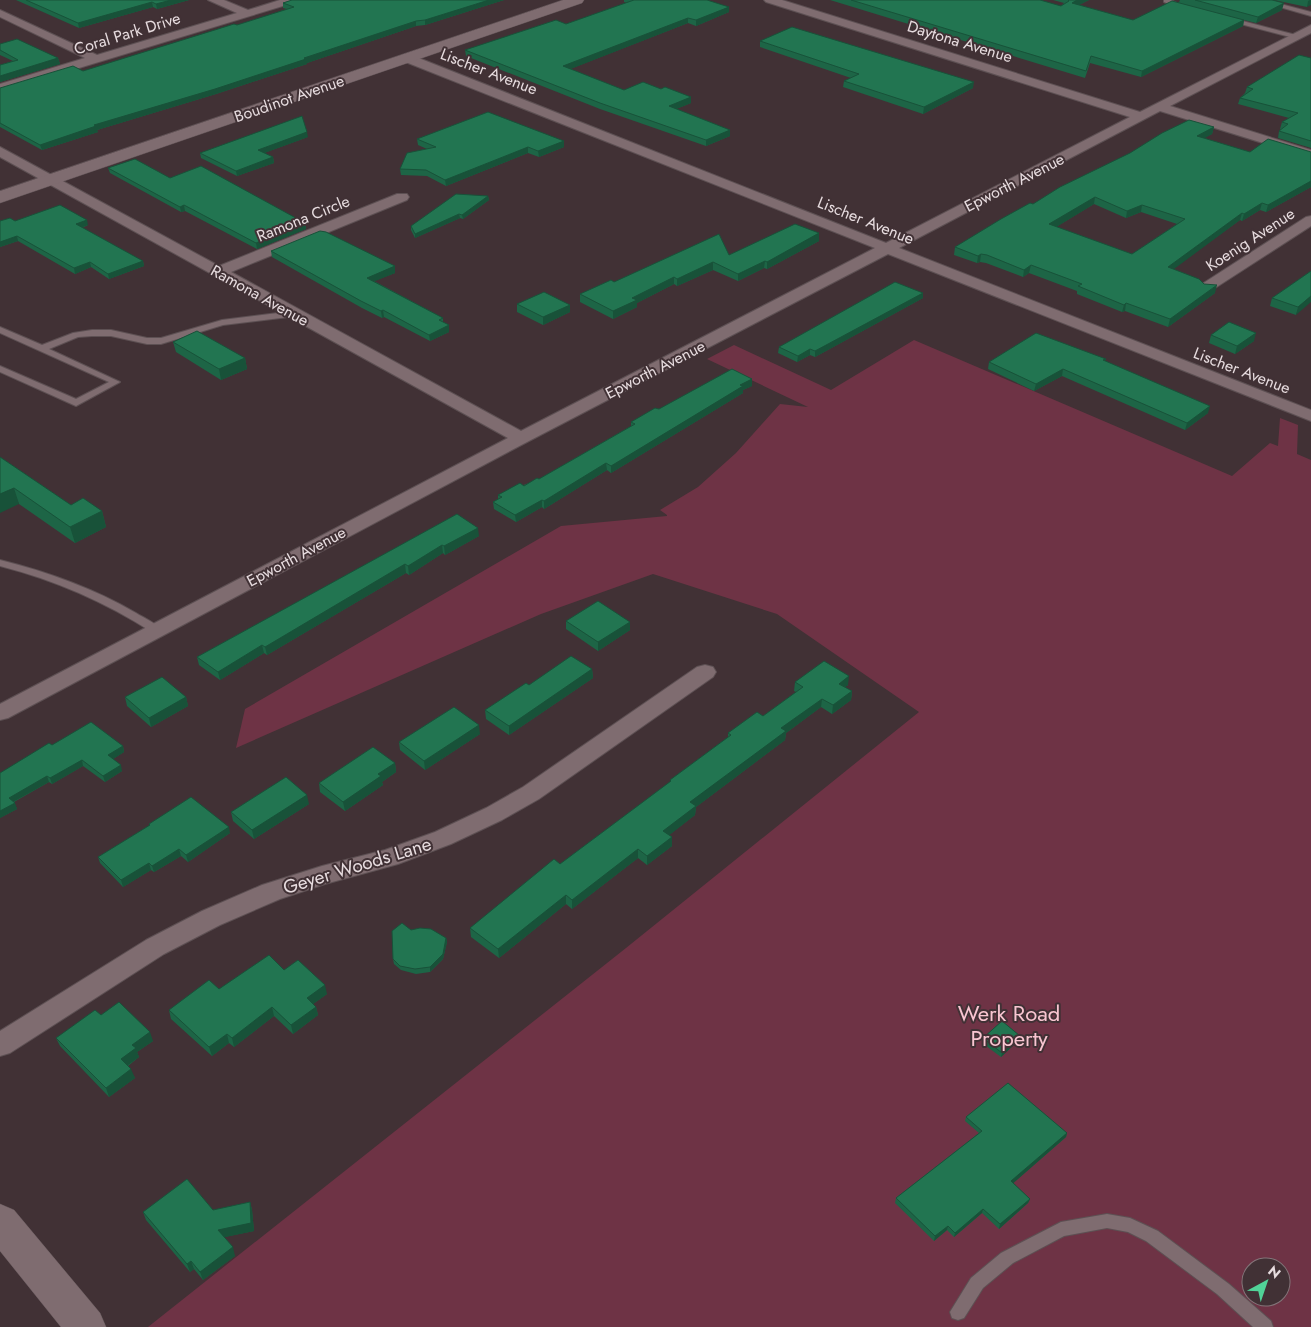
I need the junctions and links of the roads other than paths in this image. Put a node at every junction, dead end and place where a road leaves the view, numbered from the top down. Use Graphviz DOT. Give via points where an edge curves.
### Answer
graph roads {
  1 [pos="214,0"];
  2 [pos="292,0"];
  3 [pos="577,0"];
  4 [pos="770,0"];
  5 [pos="1168,0"];
  6 [pos="1258,0"];
  7 [pos="1187,8"];
  8 [pos="0,13"];
  9 [pos="247,14"];
  10 [pos="1311,14"];
  11 [pos="1223,18"];
  12 [pos="1311,28"];
  13 [pos="1294,36"];
  14 [pos="1311,41"];
  15 [pos="407,58"];
  16 [pos="96,59"];
  17 [pos="0,88"];
  18 [pos="1160,107"];
  19 [pos="1141,116"];
  20 [pos="0,151"];
  21 [pos="1311,154"];
  22 [pos="52,180"];
  23 [pos="0,197"];
  24 [pos="402,197"];
  25 [pos="1311,220"];
  26 [pos="888,248"];
  27 [pos="218,272"];
  28 [pos="1207,287"];
  29 [pos="294,314"];
  30 [pos="0,330"];
  31 [pos="43,348"];
  32 [pos="0,369"];
  33 [pos="1311,416"];
  34 [pos="520,438"];
  35 [pos="0,563"];
  36 [pos="156,630"];
  37 [pos="705,672"];
  38 [pos="0,713"];
  39 [pos="0,1045"];
  40 [pos="0,1222"];
  41 [pos="958,1312"];
  42 [pos="86,1327"];
  43 [pos="1266,1327"];
  1 -- 9 [label="street"];
  2 -- 9 [label="street, Coral Park Drive"];
  3 -- 15 [label="street, Boudinot Avenue"];
  4 -- 19 [label="street, Daytona Avenue"];
  5 -- 7 [label="lane"];
  6 -- 10 [label="lane"];
  8 -- 16 [label="street"];
  9 -- 16 [label="street, Coral Park Drive"];
  11 -- 13 [label="lane"];
  12 -- 13 [label="street, Epworth Avenue"];
  13 -- 14 [label="street"];
  13 -- 18 [label="street, Epworth Avenue"];
  15 -- 22 [label="street, Boudinot Avenue"];
  15 -- 26 [label="street, Lischer Avenue"];
  16 -- 17 [label="street, Coral Park Drive"];
  18 -- 19 [label="street, Epworth Avenue"];
  18 -- 21 [label="street"];
  19 -- 26 [label="street, Epworth Avenue"];
  20 -- 22 [label="street, Ramona Avenue"];
  22 -- 23 [label="street, Boudinot Avenue"];
  22 -- 27 [label="street, Ramona Avenue"];
  24 -- 27 [label="street, Ramona Circle"];
  25 -- 28 [label="street, Koenig Avenue"];
  26 -- 33 [label="street, Lischer Avenue"];
  26 -- 34 [label="street, Epworth Avenue"];
  27 -- 29 [label="street, Ramona Avenue"];
  29 -- 31 [label="lane" via="222,323 161,341 92,333 76,335"];
  29 -- 34 [label="street, Ramona Avenue"];
  30 -- 31 [label="lane"];
  31 -- 32 [label="lane" via="116,382 76,403"];
  34 -- 36 [label="street, Epworth Avenue"];
  35 -- 36 [label="lane" via="25,568 84,590"];
  36 -- 38 [label="street, Epworth Avenue"];
  37 -- 39 [label="street, Geyer Woods Lane" via="494,814 389,858 271,892 211,918 155,947"];
  40 -- 42 [label="street"];
  41 -- 43 [label="lane" via="977,1283 1007,1258 1061,1229 1107,1221 1130,1225 1152,1236 1223,1288"];
}
